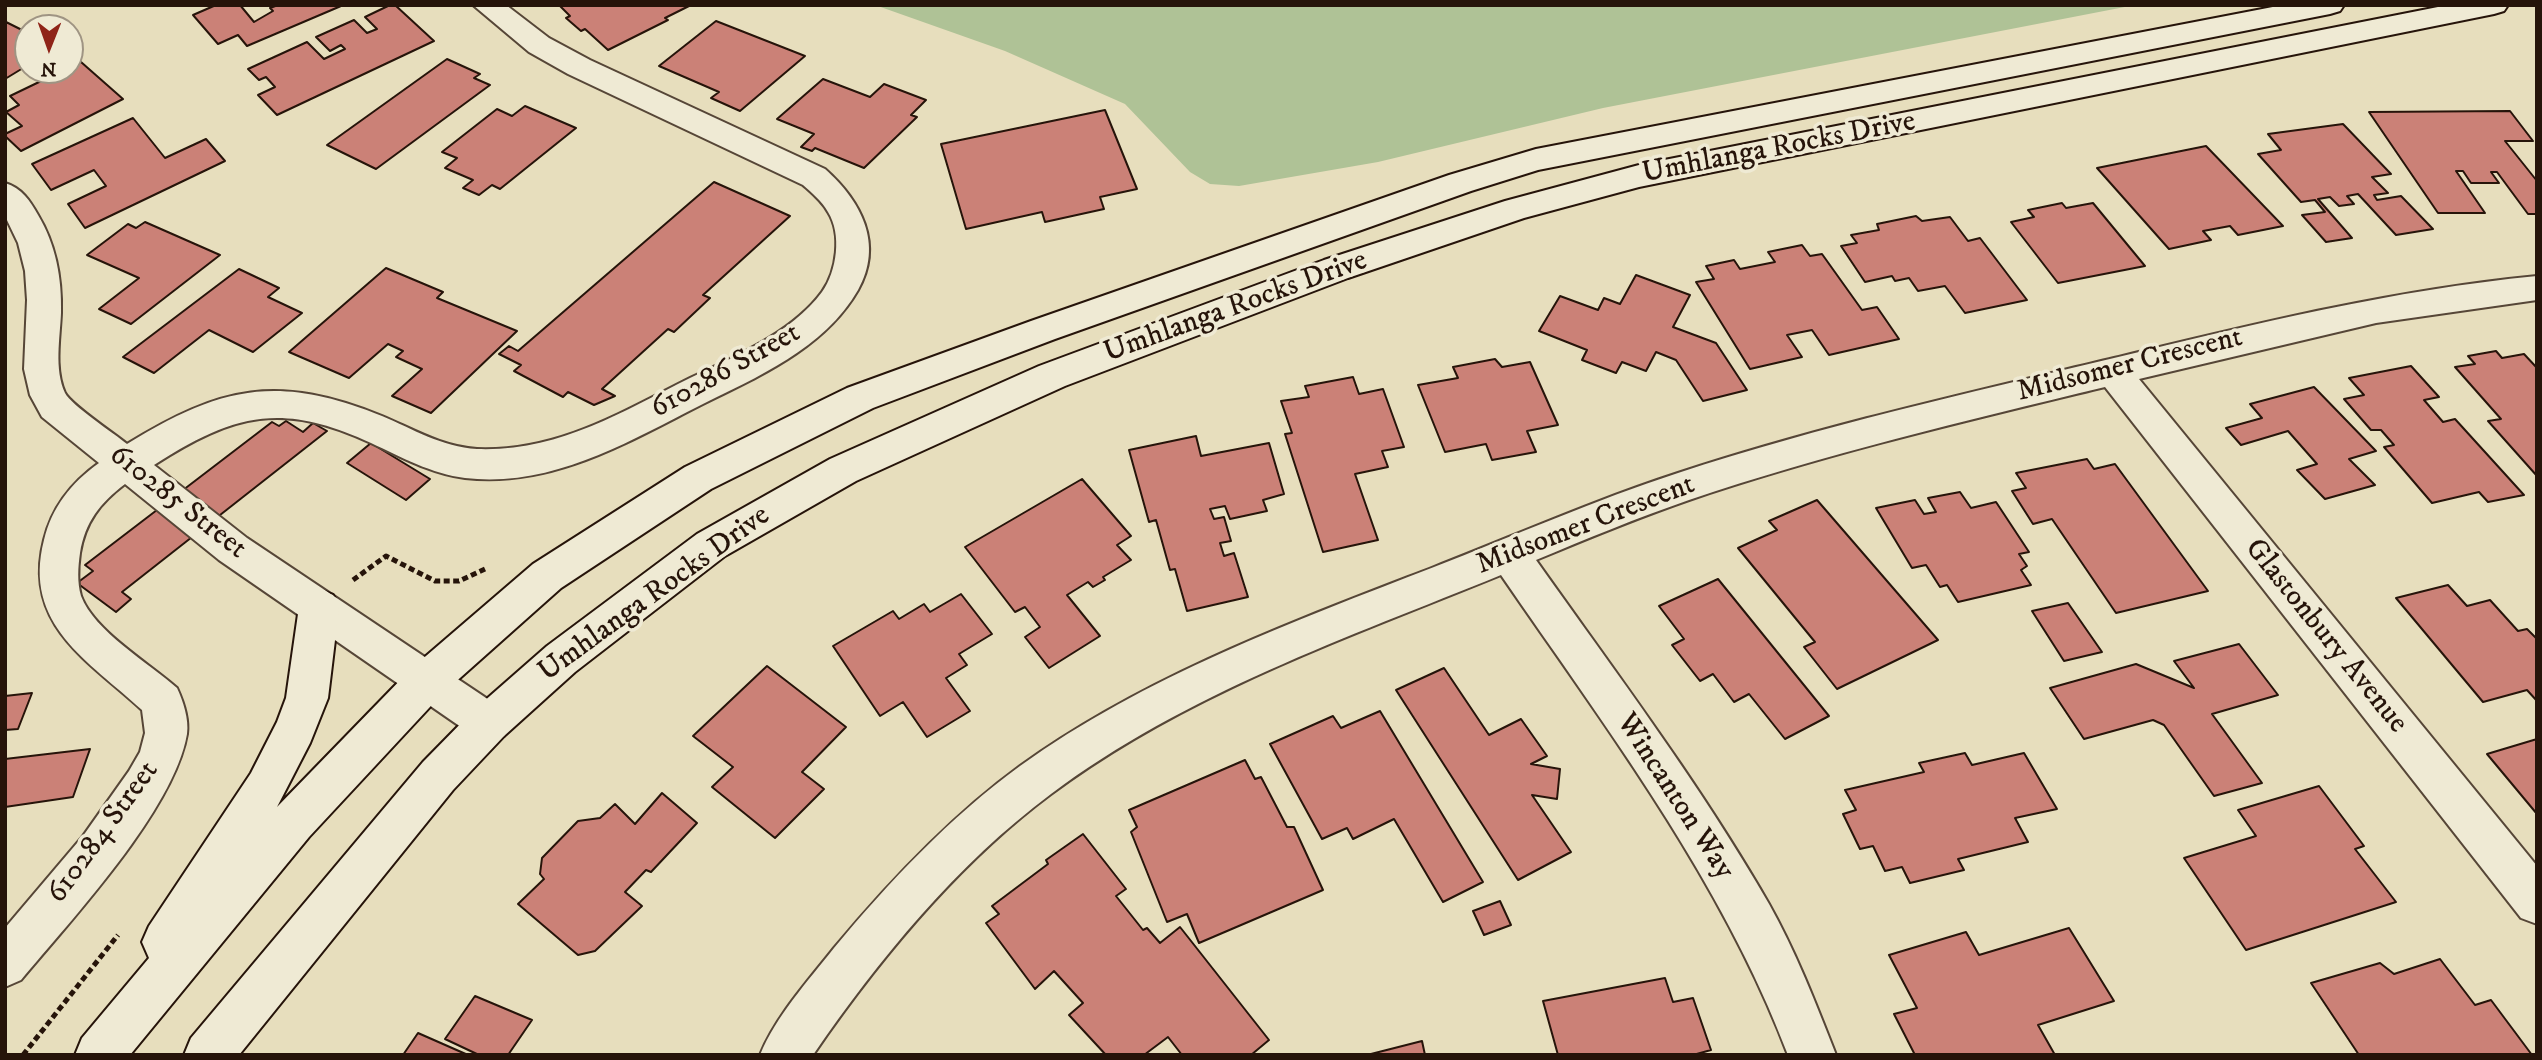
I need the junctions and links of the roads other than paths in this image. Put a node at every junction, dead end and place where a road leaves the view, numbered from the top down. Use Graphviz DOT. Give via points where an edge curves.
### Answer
graph roads {
  1 [pos="487,5"];
  2 [pos="2330,5"];
  3 [pos="2494,5"];
  4 [pos="5,194"];
  5 [pos="2537,288"];
  6 [pos="2113,372"];
  7 [pos="126,463"];
  8 [pos="1509,554"];
  9 [pos="319,607"];
  10 [pos="427,681"];
  11 [pos="489,723"];
  12 [pos="2537,902"];
  13 [pos="5,964"];
  14 [pos="90,1055"];
  15 [pos="99,1055"];
  16 [pos="208,1055"];
  17 [pos="784,1055"];
  18 [pos="1812,1055"];
  1 -- 7 [label="street, 610286 Street" via="549,51 814,177 836,195 845,208 854,246 841,292 827,311 761,358 614,433 538,459 464,463 370,426 279,404 248,405 221,414"];
  2 -- 10 [label="street, Umhlanga Rocks Drive" via="1536,160 1043,330 860,398 698,478 547,576"];
  3 -- 11 [label="street, Umhlanga Rocks Drive" via="1639,176 1516,209 1336,269 1052,376 843,470 783,502 711,545 561,659"];
  4 -- 7 [label="street, 610285 Street" via="27,222 40,256 42,361 50,400"];
  5 -- 6 [label="street, Midsomer Crescent" via="2451,298 2280,329"];
  6 -- 8 [label="street, Midsomer Crescent" via="1924,416 1789,454 1590,520"];
  6 -- 12 [label="street, Glastonbury Avenue"];
  7 -- 9 [label="street, 610285 Street" via="233,548"];
  7 -- 13 [label="street, 610284 Street" via="73,512 57,574 59,589 75,624 162,701 166,734 142,790"];
  8 -- 17 [label="street, Midsomer Crescent" via="1317,629 1195,684 1128,719 1029,784 888,919"];
  8 -- 18 [label="street, Wincanton Way" via="1667,781 1753,921"];
  9 -- 10 [label="street, 610285 Street"];
  9 -- 14 [label="street" via="307,698 266,787"];
  10 -- 11 [label="street, 610285 Street"];
  10 -- 15 [label="street, Umhlanga Rocks Drive" via="293,822"];
  11 -- 16 [label="street, Umhlanga Rocks Drive" via="438,776"];
}
